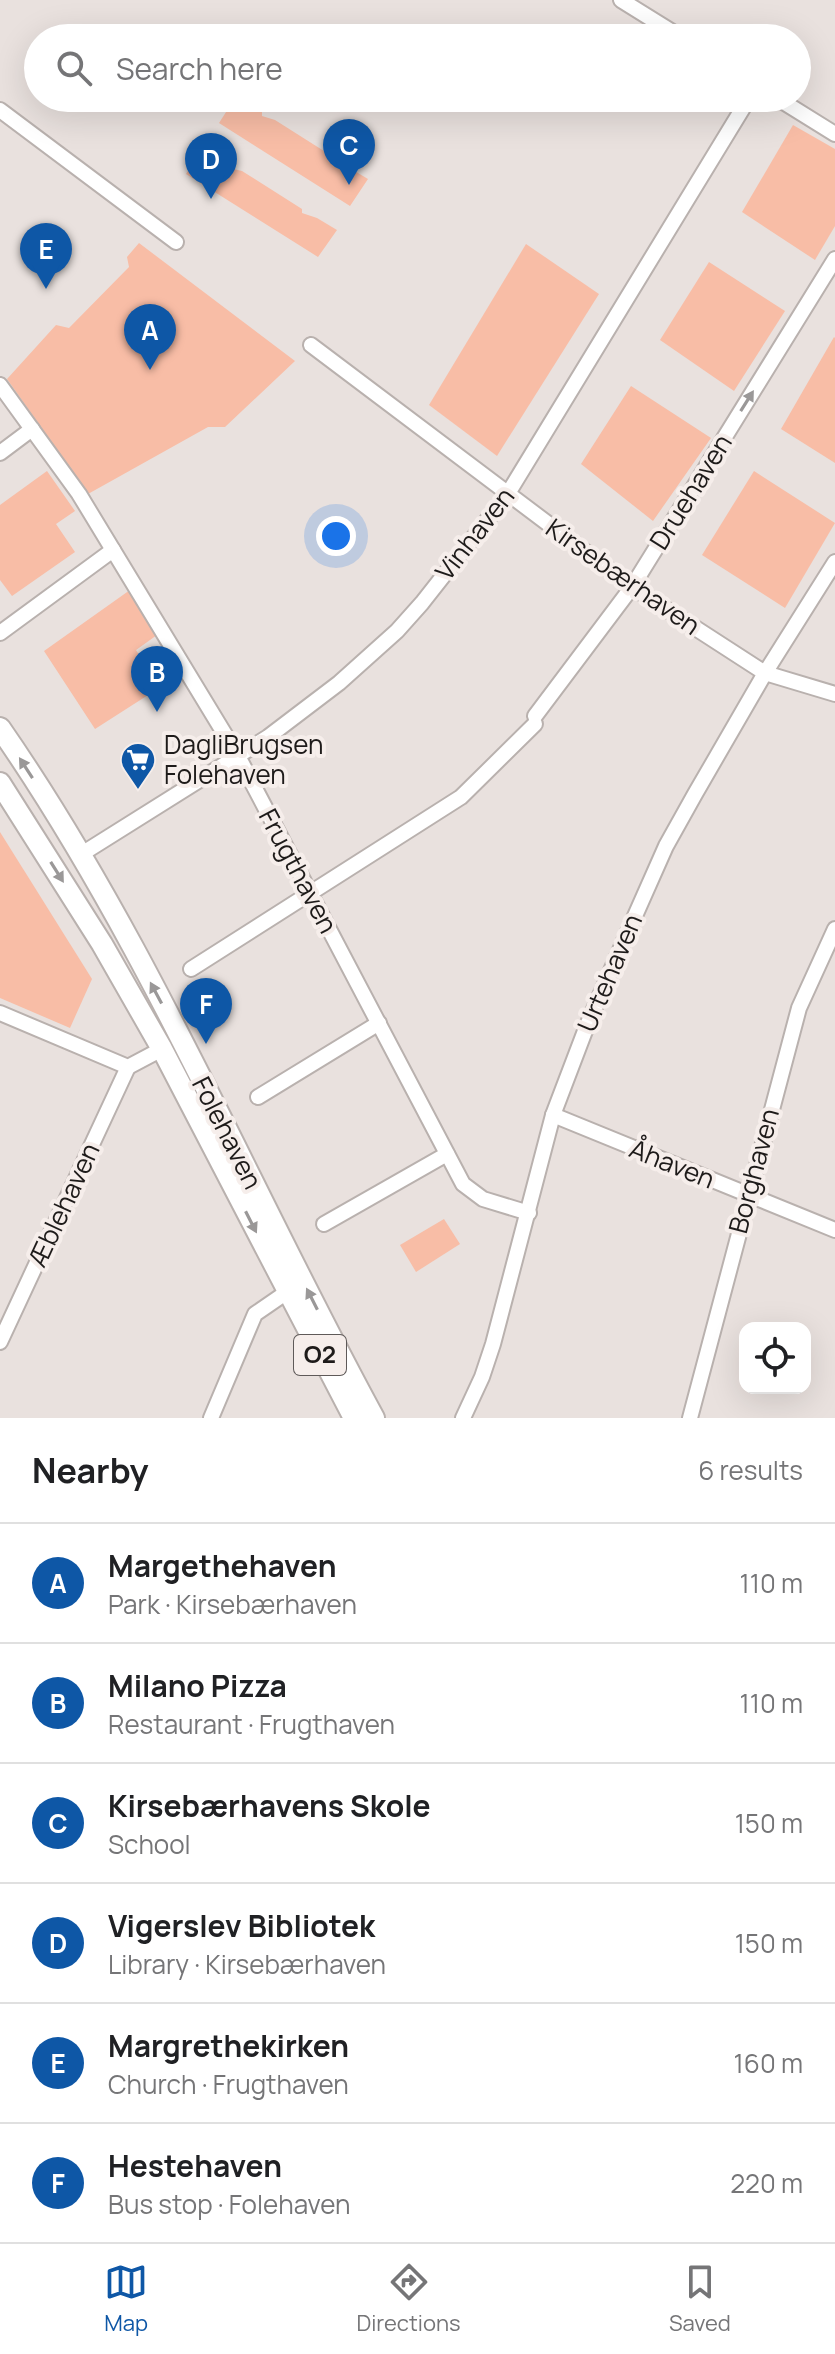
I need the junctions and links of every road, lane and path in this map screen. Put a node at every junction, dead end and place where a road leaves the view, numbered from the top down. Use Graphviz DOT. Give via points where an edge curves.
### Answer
graph roads {
  1 [pos="621,0"];
  2 [pos="660,24"];
  3 [pos="0,110"];
  4 [pos="740,112"];
  5 [pos="800,112"];
  6 [pos="835,134"];
  7 [pos="176,242"];
  8 [pos="835,259"];
  9 [pos="311,345"];
  10 [pos="0,385"];
  11 [pos="32,429"];
  12 [pos="0,453"];
  13 [pos="507,495"];
  14 [pos="113,550"];
  15 [pos="835,562"];
  16 [pos="632,587"];
  17 [pos="0,633"];
  18 [pos="765,673"];
  19 [pos="835,694"];
  20 [pos="0,728"];
  21 [pos="238,756"];
  22 [pos="0,783"];
  23 [pos="80,855"];
  24 [pos="310,894"];
  25 [pos="835,929"];
  26 [pos="191,969"];
  27 [pos="0,1013"];
  28 [pos="379,1023"];
  29 [pos="162,1049"];
  30 [pos="128,1067"];
  31 [pos="258,1097"];
  32 [pos="553,1115"];
  33 [pos="447,1154"];
  34 [pos="747,1194"];
  35 [pos="529,1213"];
  36 [pos="324,1224"];
  37 [pos="835,1230"];
  38 [pos="287,1292"];
  39 [pos="0,1342"];
  40 [pos="211,1418"];
  41 [pos="354,1418"];
  42 [pos="374,1418"];
  43 [pos="463,1418"];
  44 [pos="690,1418"];
  1 -- 2 [label="street"];
  3 -- 7 [label="street"];
  4 -- 13 [label="street, Vinhaven"];
  5 -- 6 [label="street"];
  16 -- 8 [label="street, Druehaven, one-way"];
  9 -- 13 [label="street, Kirsebærhaven"];
  10 -- 11 [label="street, Frugthaven"];
  11 -- 12 [label="street"];
  11 -- 14 [label="street, Frugthaven"];
  13 -- 16 [label="street, Kirsebærhaven"];
  13 -- 21 [label="street, Vinhaven" via="397,631 303,712"];
  14 -- 17 [label="street"];
  14 -- 21 [label="street, Frugthaven"];
  15 -- 18 [label="street, Urtehaven"];
  16 -- 18 [label="street, Kirsebærhaven"];
  16 -- 24 [label="street, Druehaven" via="535,720 461,797"];
  18 -- 19 [label="street, Kirsebærhaven"];
  18 -- 32 [label="street, Urtehaven" via="666,846"];
  23 -- 20 [label="main road, Folehaven / O2, one-way"];
  21 -- 23 [label="street, Vinhaven"];
  21 -- 24 [label="street, Frugthaven"];
  22 -- 29 [label="main road, Folehaven / O2, one-way"];
  42 -- 23 [label="main road, Folehaven / O2, one-way"];
  24 -- 26 [label="street, Druehaven"];
  24 -- 28 [label="street, Frugthaven"];
  25 -- 34 [label="street, Borghaven" via="799,1008"];
  27 -- 30 [label="street"];
  28 -- 31 [label="street, Folehaven"];
  28 -- 33 [label="street, Frugthaven"];
  29 -- 30 [label="street"];
  29 -- 38 [label="main road, Folehaven / O2, one-way"];
  30 -- 39 [label="street, Æblehaven"];
  32 -- 34 [label="street, Åhaven"];
  32 -- 35 [label="street, Urtehaven"];
  33 -- 35 [label="street, Frugthaven" via="472,1193"];
  33 -- 36 [label="street"];
  34 -- 37 [label="street, Åhaven"];
  34 -- 44 [label="street, Borghaven"];
  35 -- 43 [label="street, Urtehaven" via="493,1344"];
  38 -- 40 [label="street" via="255,1314"];
  38 -- 41 [label="main road, Folehaven / O2"];
}
